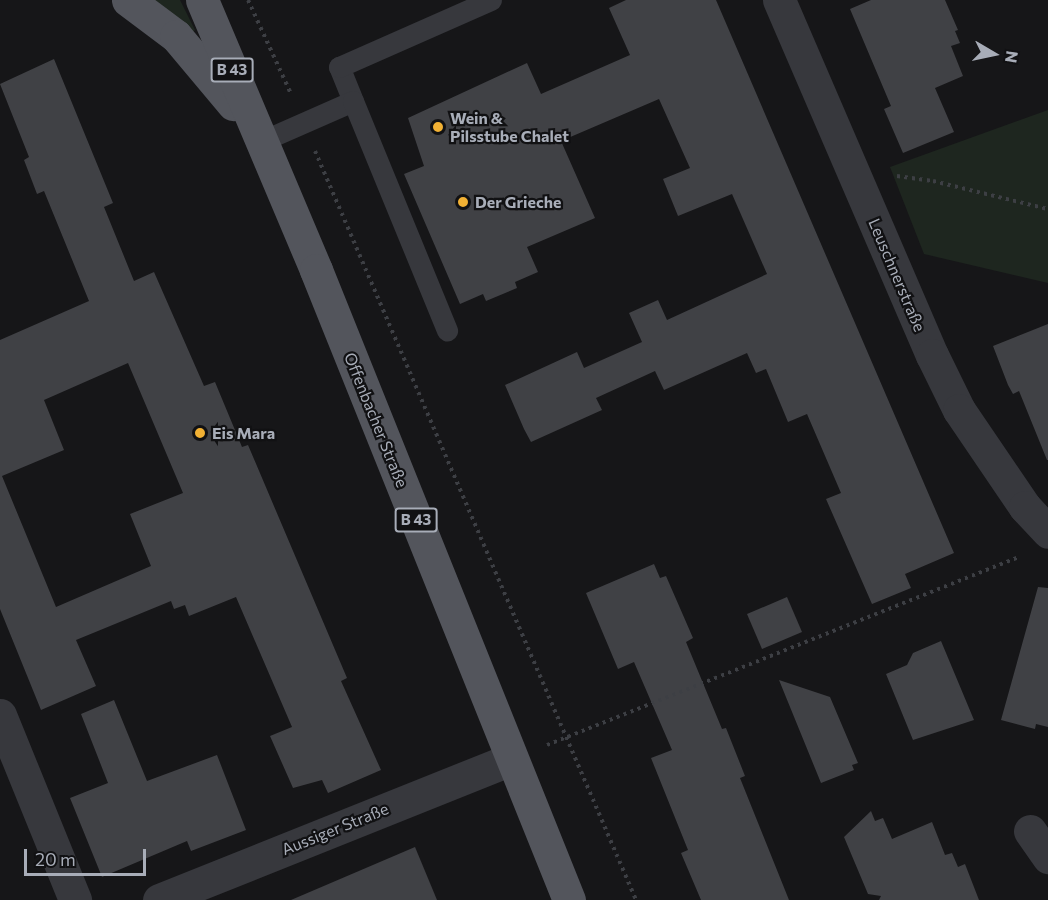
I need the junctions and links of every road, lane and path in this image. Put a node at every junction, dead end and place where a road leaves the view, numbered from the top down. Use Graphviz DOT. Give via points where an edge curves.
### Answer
graph roads {
  1 [pos="128,0"];
  2 [pos="202,0"];
  3 [pos="248,0"];
  4 [pos="491,0"];
  5 [pos="779,0"];
  6 [pos="353,101"];
  7 [pos="303,123"];
  8 [pos="261,141"];
  9 [pos="852,171"];
  10 [pos="1048,209"];
  11 [pos="447,330"];
  12 [pos="1037,543"];
  13 [pos="0,715"];
  14 [pos="566,737"];
  15 [pos="511,759"];
  16 [pos="1030,831"];
  17 [pos="1048,857"];
  18 [pos="75,900"];
  19 [pos="159,900"];
  20 [pos="569,900"];
  21 [pos="636,900"];
  1 -- 8 [label="main road, Offenbacher Straße" via="176,36"];
  2 -- 8 [label="main road, Offenbacher Straße / B 43"];
  3 -- 7 [label="path"];
  4 -- 6 [label="lane" via="339,67"];
  5 -- 9 [label="street, Leuschnerstraße"];
  6 -- 7 [label="lane"];
  6 -- 11 [label="lane"];
  7 -- 8 [label="lane"];
  7 -- 14 [label="path"];
  8 -- 15 [label="main road, Offenbacher Straße / B 43"];
  9 -- 10 [label="path" via="933,181"];
  9 -- 12 [label="street, Leuschnerstraße" via="959,410 1025,507"];
  12 -- 14 [label="path"];
  13 -- 18 [label="street"];
  14 -- 15 [label="path"];
  14 -- 21 [label="path"];
  15 -- 19 [label="street, Aussiger Straße"];
  15 -- 20 [label="main road, Offenbacher Straße / B 43"];
  16 -- 17 [label="street"];
}
